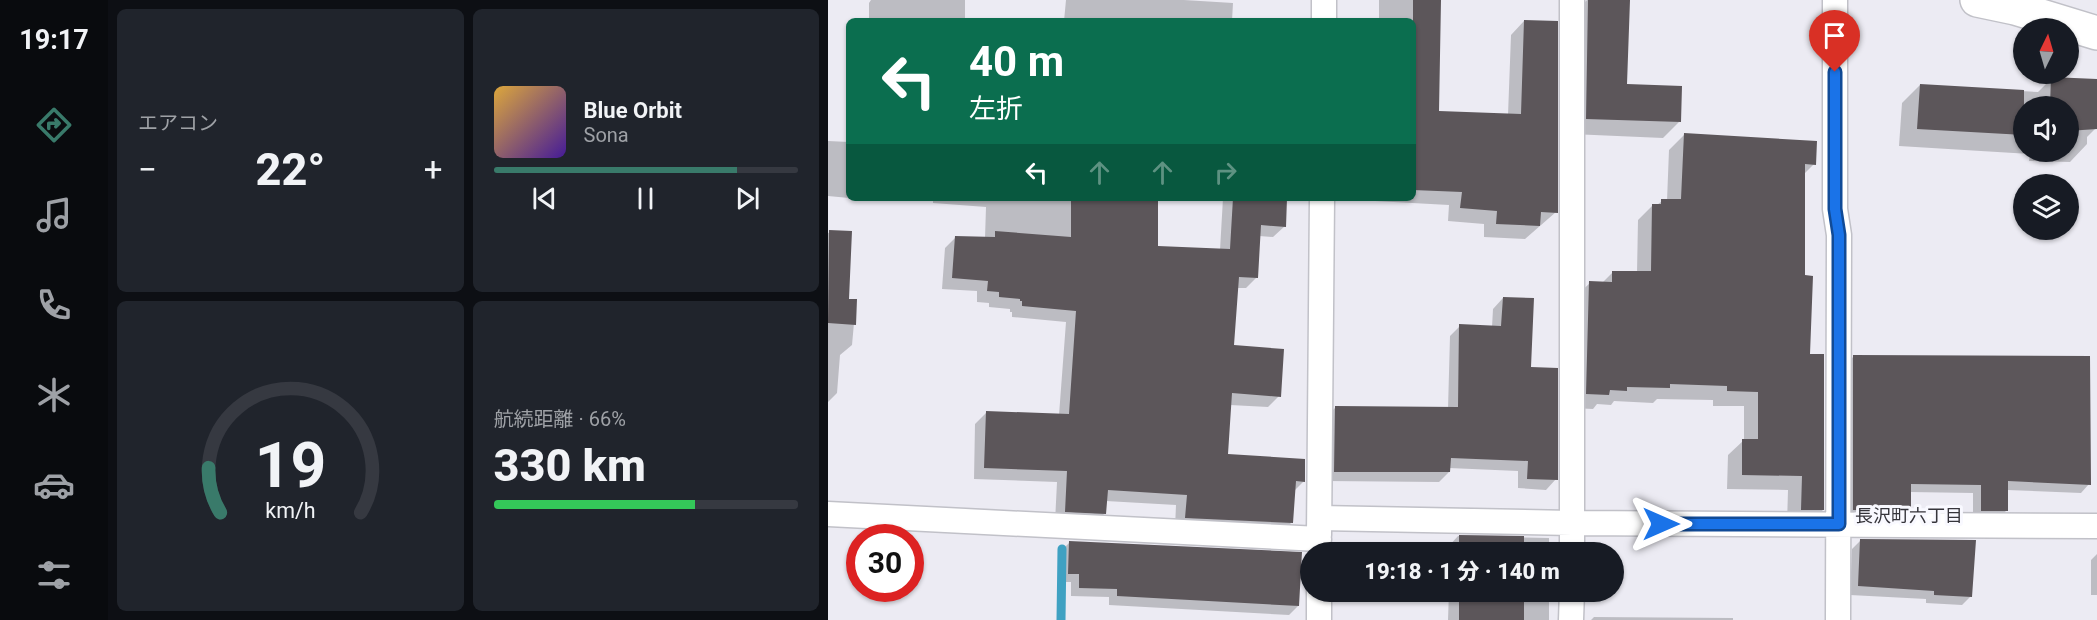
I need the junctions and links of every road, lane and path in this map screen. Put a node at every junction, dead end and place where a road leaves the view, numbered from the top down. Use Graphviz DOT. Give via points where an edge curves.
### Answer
graph roads {
  1 [pos="1324,0"];
  2 [pos="1572,0"];
  3 [pos="1835,0"];
  4 [pos="1977,0"];
  5 [pos="1324,18"];
  6 [pos="2097,33"];
  7 [pos="1322,201"];
  8 [pos="828,514"];
  9 [pos="1572,523"];
  10 [pos="1839,524"];
  11 [pos="2097,526"];
  12 [pos="1319,536"];
  13 [pos="1572,542"];
  14 [pos="1319,602"];
  15 [pos="1572,602"];
  16 [pos="1319,620"];
  17 [pos="1571,620"];
  18 [pos="1838,620"];
  1 -- 5 [label="street"];
  2 -- 9 [label="street"];
  3 -- 10 [label="street"];
  4 -- 6 [label="main road"];
  7 -- 12 [label="street"];
  8 -- 12 [label="street"];
  9 -- 10 [label="street"];
  9 -- 12 [label="street"];
  9 -- 13 [label="street"];
  10 -- 11 [label="street"];
  10 -- 18 [label="street"];
  14 -- 16 [label="street"];
  15 -- 17 [label="street"];
}
